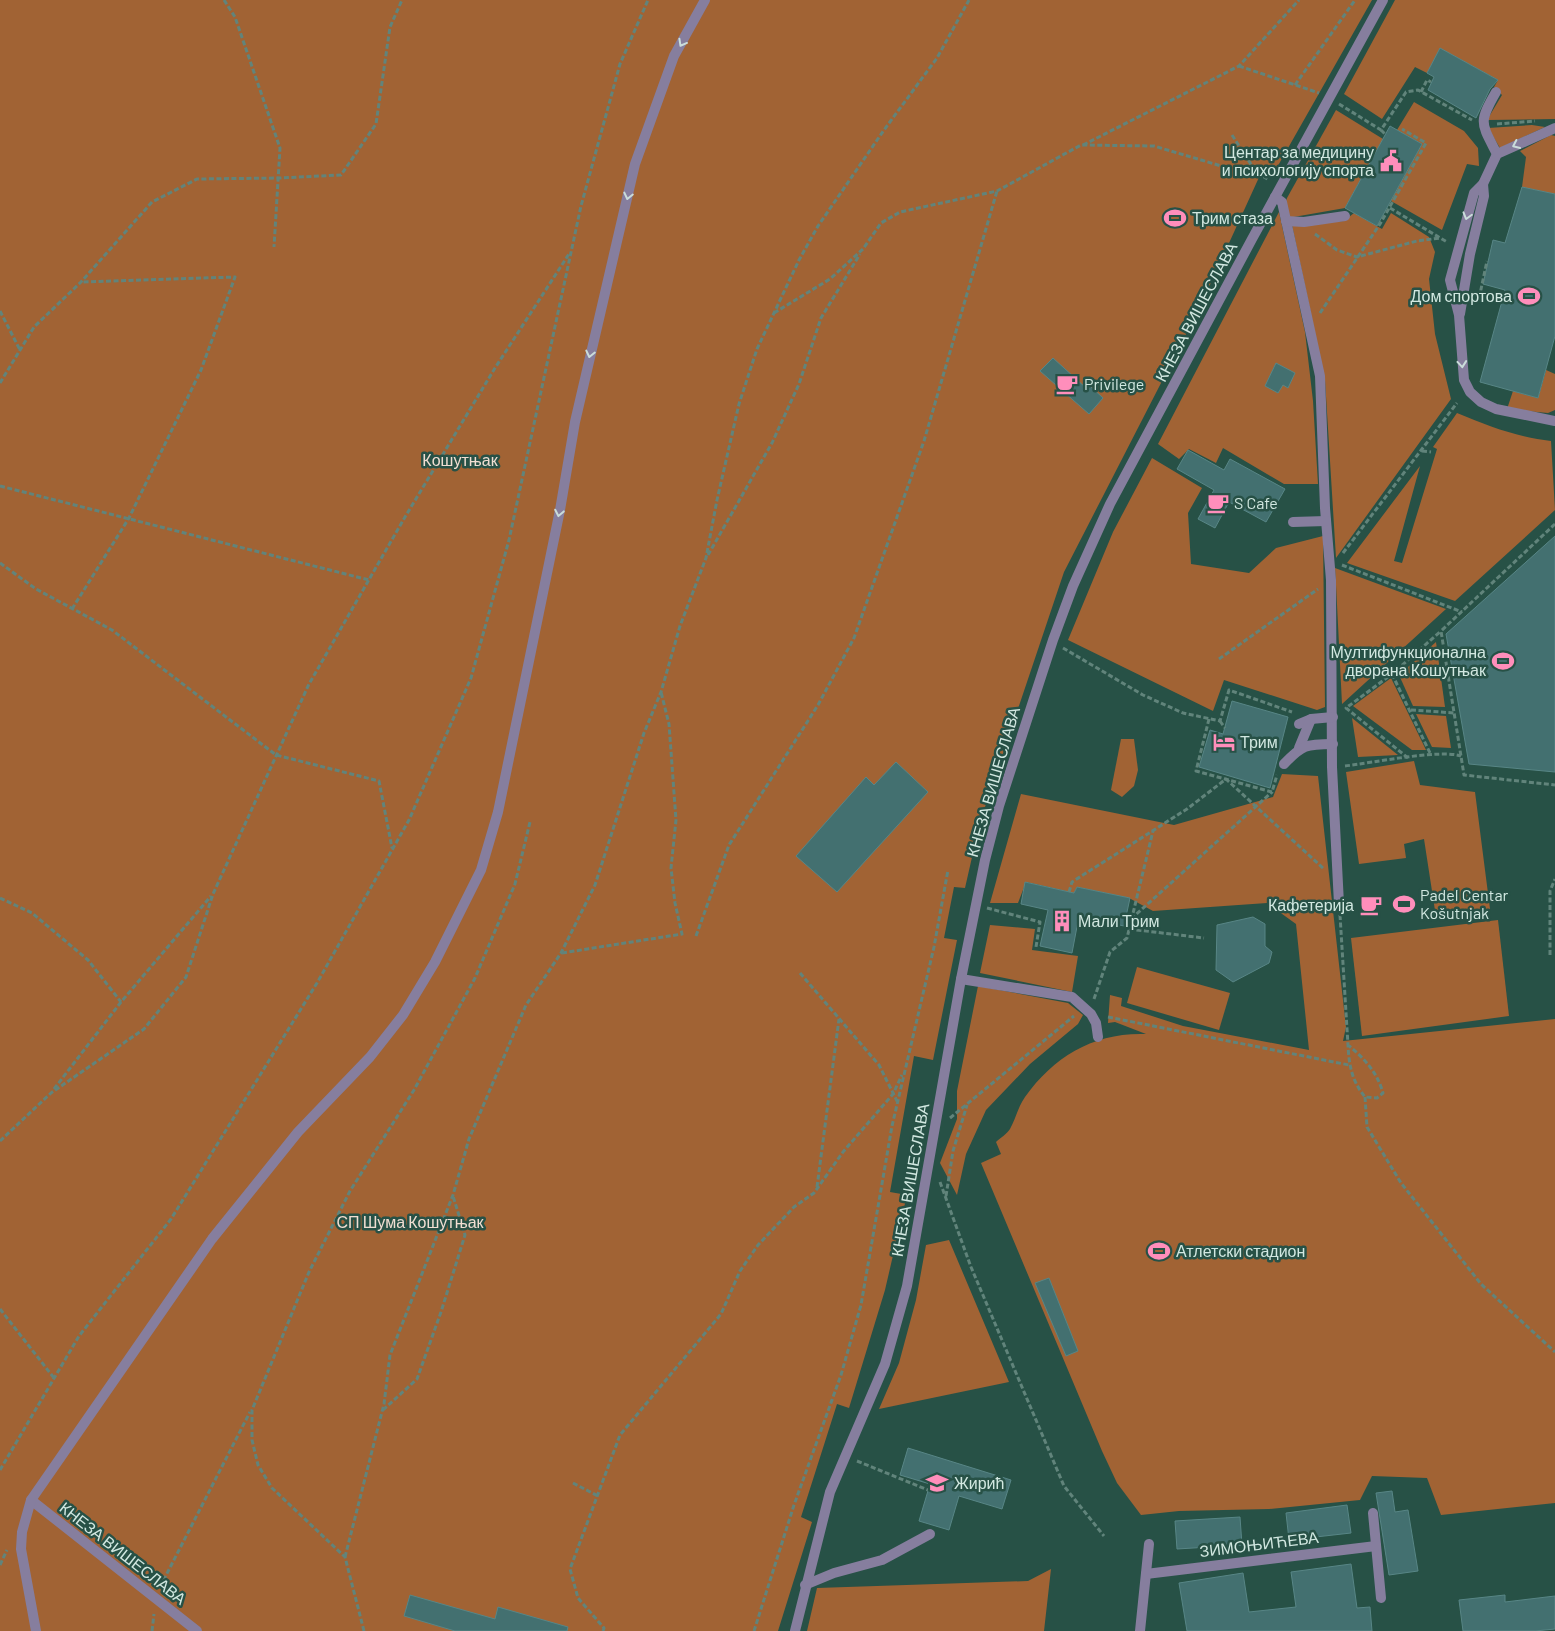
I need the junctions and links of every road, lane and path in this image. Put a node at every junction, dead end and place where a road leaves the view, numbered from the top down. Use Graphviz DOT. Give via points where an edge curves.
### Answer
graph roads {
  1 [pos="224,0"];
  2 [pos="402,0"];
  3 [pos="648,0"];
  4 [pos="705,0"];
  5 [pos="969,0"];
  6 [pos="1299,0"];
  7 [pos="1355,0"];
  8 [pos="1383,0"];
  9 [pos="1238,66"];
  10 [pos="1432,82"];
  11 [pos="1296,84"];
  12 [pos="1421,92"];
  13 [pos="1496,92"];
  14 [pos="1329,96"];
  15 [pos="1540,122"];
  16 [pos="1483,125"];
  17 [pos="1555,128"];
  18 [pos="1402,129"];
  19 [pos="1381,130"];
  20 [pos="1385,134"];
  21 [pos="1232,135"];
  22 [pos="1081,145"];
  23 [pos="1497,154"];
  24 [pos="1228,168"];
  25 [pos="280,178"];
  26 [pos="1274,183"];
  27 [pos="1483,184"];
  28 [pos="997,190"];
  29 [pos="1276,197"];
  30 [pos="1390,208"];
  31 [pos="1345,216"];
  32 [pos="1286,221"];
  33 [pos="1298,221"];
  34 [pos="1440,238"];
  35 [pos="1449,244"];
  36 [pos="274,247"];
  37 [pos="863,249"];
  38 [pos="571,251"];
  39 [pos="1359,257"];
  40 [pos="81,282"];
  41 [pos="0,310"];
  42 [pos="773,314"];
  43 [pos="1459,315"];
  44 [pos="1310,328"];
  45 [pos="20,350"];
  46 [pos="0,384"];
  47 [pos="1457,403"];
  48 [pos="1555,421"];
  49 [pos="1422,451"];
  50 [pos="1431,452"];
  51 [pos="0,486"];
  52 [pos="129,518"];
  53 [pos="1326,521"];
  54 [pos="1293,522"];
  55 [pos="1555,524"];
  56 [pos="706,558"];
  57 [pos="0,563"];
  58 [pos="1332,571"];
  59 [pos="369,580"];
  60 [pos="72,609"];
  61 [pos="1462,612"];
  62 [pos="1441,631"];
  63 [pos="1060,645"];
  64 [pos="1219,659"];
  65 [pos="1392,674"];
  66 [pos="1456,689"];
  67 [pos="1451,690"];
  68 [pos="661,692"];
  69 [pos="1411,710"];
  70 [pos="1454,713"];
  71 [pos="1332,717"];
  72 [pos="1209,719"];
  73 [pos="1311,719"];
  74 [pos="1220,722"];
  75 [pos="1299,724"];
  76 [pos="1225,728"];
  77 [pos="1333,744"];
  78 [pos="1299,748"];
  79 [pos="276,755"];
  80 [pos="1431,755"];
  81 [pos="1461,756"];
  82 [pos="1408,758"];
  83 [pos="1284,764"];
  84 [pos="1356,764"];
  85 [pos="1226,779"];
  86 [pos="1555,785"];
  87 [pos="1272,792"];
  88 [pos="1256,806"];
  89 [pos="530,822"];
  90 [pos="1153,831"];
  91 [pos="392,849"];
  92 [pos="948,870"];
  93 [pos="1555,879"];
  94 [pos="1338,882"];
  95 [pos="1069,892"];
  96 [pos="213,894"];
  97 [pos="0,898"];
  98 [pos="1339,904"];
  99 [pos="984,907"];
  100 [pos="1131,920"];
  101 [pos="1129,929"];
  102 [pos="696,936"];
  103 [pos="1204,938"];
  104 [pos="1036,947"];
  105 [pos="561,953"];
  106 [pos="1550,955"];
  107 [pos="800,973"];
  108 [pos="961,978"];
  109 [pos="121,1002"];
  110 [pos="1087,1011"];
  111 [pos="839,1019"];
  112 [pos="1098,1037"];
  113 [pos="1348,1045"];
  114 [pos="1349,1065"];
  115 [pos="905,1068"];
  116 [pos="51,1093"];
  117 [pos="893,1094"];
  118 [pos="1365,1097"];
  119 [pos="898,1103"];
  120 [pos="967,1104"];
  121 [pos="944,1124"];
  122 [pos="0,1141"];
  123 [pos="938,1177"];
  124 [pos="817,1189"];
  125 [pos="453,1195"];
  126 [pos="945,1198"];
  127 [pos="0,1309"];
  128 [pos="1555,1352"];
  129 [pos="54,1378"];
  130 [pos="252,1410"];
  131 [pos="382,1410"];
  132 [pos="854,1460"];
  133 [pos="0,1470"];
  134 [pos="573,1483"];
  135 [pos="928,1490"];
  136 [pos="598,1496"];
  137 [pos="31,1500"];
  138 [pos="1373,1513"];
  139 [pos="930,1534"];
  140 [pos="1104,1536"];
  141 [pos="1149,1544"];
  142 [pos="1376,1546"];
  143 [pos="345,1557"];
  144 [pos="1146,1574"];
  145 [pos="805,1585"];
  146 [pos="155,1597"];
  147 [pos="1381,1598"];
  148 [pos="36,1631"];
  149 [pos="197,1631"];
  150 [pos="364,1631"];
  151 [pos="603,1631"];
  152 [pos="754,1631"];
  153 [pos="795,1631"];
  154 [pos="1140,1631"];
  1 -- 25 [label="path" via="235,18 280,148"];
  2 -- 25 [label="path" via="390,26 376,124 361,146 341,174"];
  3 -- 38 [label="path" via="620,64 580,206"];
  4 -- 137 [label="street, one-way" via="674,56 635,164 585,375 498,812 481,870 435,962 393,1028 370,1057 298,1132 212,1238"];
  5 -- 42 [label="path" via="937,58 818,226"];
  6 -- 9 [label="path"];
  7 -- 11 [label="path"];
  8 -- 14 [label="street, КНЕЗА ВИШЕСЛАВА"];
  9 -- 11 [label="path"];
  9 -- 22 [label="path"];
  10 -- 12 [label="path" via="1427,80"];
  11 -- 14 [label="path"];
  12 -- 16 [label="path"];
  12 -- 19 [label="path" via="1406,92"];
  13 -- 16 [label="street" via="1484,113"];
  14 -- 19 [label="path"];
  14 -- 29 [label="street, КНЕЗА ВИШЕСЛАВА"];
  15 -- 16 [label="path"];
  16 -- 23 [label="street"];
  17 -- 23 [label="street, one-way"];
  18 -- 30 [label="path" via="1426,143"];
  19 -- 20 [label="path"];
  21 -- 26 [label="path" via="1256,172"];
  22 -- 24 [label="path" via="1154,146"];
  22 -- 28 [label="path"];
  23 -- 27 [label="street"];
  25 -- 36 [label="path"];
  25 -- 40 [label="path" via="197,179 152,202"];
  27 -- 43 [label="street" via="1484,196"];
  27 -- 43 [label="street, one-way" via="1474,194 1450,280"];
  28 -- 37 [label="path" via="900,212 881,223"];
  28 -- 102 [label="path" via="924,441 854,638 818,705 729,846"];
  29 -- 32 [label="street" via="1282,202"];
  29 -- 108 [label="street, КНЕЗА ВИШЕСЛАВА" via="1110,504 1074,586 999,806"];
  30 -- 34 [label="path"];
  30 -- 39 [label="path"];
  31 -- 33 [label="street"];
  32 -- 33 [label="street"];
  32 -- 44 [label="street"];
  33 -- 39 [label="path" via="1337,250"];
  34 -- 35 [label="path"];
  34 -- 39 [label="path" via="1417,240"];
  37 -- 42 [label="path" via="830,279"];
  37 -- 56 [label="path" via="821,318 800,384 772,443"];
  38 -- 59 [label="path" via="495,368"];
  38 -- 91 [label="path" via="508,540 471,678"];
  39 -- 44 [label="path"];
  40 -- 45 [label="path" via="34,327"];
  40 -- 52 [label="path" via="235,277 201,370"];
  41 -- 45 [label="path"];
  42 -- 56 [label="path" via="757,349 739,404"];
  43 -- 48 [label="street, one-way" via="1461,365 1470,392 1496,409"];
  44 -- 53 [label="street" via="1320,376"];
  45 -- 46 [label="path"];
  47 -- 49 [label="path"];
  49 -- 50 [label="path"];
  49 -- 58 [label="path"];
  51 -- 52 [label="path"];
  52 -- 59 [label="path"];
  52 -- 60 [label="path"];
  53 -- 54 [label="street"];
  53 -- 58 [label="street"];
  55 -- 61 [label="path"];
  56 -- 68 [label="path" via="680,626"];
  57 -- 60 [label="path" via="36,589"];
  58 -- 61 [label="path"];
  58 -- 64 [label="path"];
  58 -- 71 [label="street"];
  59 -- 79 [label="path" via="308,684"];
  60 -- 79 [label="path" via="112,630"];
  61 -- 62 [label="path"];
  62 -- 65 [label="path"];
  62 -- 67 [label="path"];
  63 -- 72 [label="path" via="1143,695 1183,713"];
  65 -- 69 [label="path"];
  65 -- 82 [label="path" via="1346,709"];
  66 -- 67 [label="path"];
  67 -- 70 [label="path"];
  68 -- 105 [label="path" via="644,733 595,885"];
  68 -- 105 [label="path" via="669,724 676,820 671,868 682,934"];
  69 -- 70 [label="path"];
  69 -- 80 [label="path"];
  70 -- 81 [label="path"];
  71 -- 73 [label="street"];
  71 -- 77 [label="street"];
  72 -- 74 [label="path"];
  72 -- 85 [label="path" via="1196,771"];
  73 -- 74 [label="path" via="1229,690"];
  73 -- 75 [label="street"];
  73 -- 78 [label="street"];
  74 -- 76 [label="path"];
  77 -- 78 [label="street"];
  77 -- 94 [label="street"];
  78 -- 83 [label="street"];
  79 -- 91 [label="path" via="379,781"];
  79 -- 96 [label="path"];
  80 -- 81 [label="path" via="1453,753"];
  80 -- 82 [label="path"];
  81 -- 86 [label="path" via="1464,775"];
  82 -- 84 [label="path"];
  83 -- 87 [label="path"];
  85 -- 87 [label="path"];
  85 -- 88 [label="path"];
  85 -- 90 [label="path"];
  87 -- 88 [label="path"];
  88 -- 94 [label="path"];
  88 -- 100 [label="path"];
  89 -- 130 [label="path" via="515,884 475,978 414,1090 350,1191 309,1272"];
  90 -- 95 [label="path" via="1072,882"];
  90 -- 100 [label="path"];
  91 -- 129 [label="path" via="317,983 171,1219 79,1336"];
  92 -- 115 [label="path" via="934,947"];
  93 -- 106 [label="path" via="1550,891"];
  94 -- 98 [label="street"];
  96 -- 109 [label="path"];
  96 -- 116 [label="path" via="186,977 144,1029"];
  97 -- 109 [label="path" via="32,913 88,960"];
  98 -- 113 [label="path"];
  99 -- 104 [label="path" via="1040,922"];
  100 -- 101 [label="path"];
  101 -- 103 [label="path"];
  101 -- 110 [label="path" via="1126,938 1110,952"];
  105 -- 125 [label="path" via="526,1005 469,1140"];
  107 -- 111 [label="path"];
  108 -- 110 [label="street" via="1072,997"];
  108 -- 145 [label="street, КНЕЗА ВИШЕСЛАВА" via="907,1286 881,1375 830,1492"];
  109 -- 116 [label="path"];
  110 -- 112 [label="street" via="1096,1023"];
  110 -- 114 [label="path"];
  110 -- 120 [label="path"];
  111 -- 117 [label="path" via="879,1065"];
  111 -- 124 [label="path"];
  113 -- 114 [label="path"];
  113 -- 118 [label="path" via="1365,1059 1379,1079 1383,1093 1377,1098"];
  114 -- 118 [label="path" via="1355,1084"];
  115 -- 117 [label="path"];
  115 -- 119 [label="path"];
  116 -- 122 [label="path"];
  117 -- 119 [label="path"];
  117 -- 124 [label="path" via="843,1152"];
  118 -- 128 [label="path" via="1367,1126 1401,1183 1481,1284"];
  119 -- 152 [label="path" via="861,1305 841,1375 794,1505"];
  120 -- 121 [label="path"];
  120 -- 126 [label="path" via="953,1151"];
  123 -- 126 [label="path"];
  124 -- 136 [label="path" via="794,1207 758,1246 740,1271 721,1314 620,1435"];
  125 -- 131 [label="path" via="390,1355"];
  125 -- 131 [label="path" via="465,1236 441,1312 417,1379"];
  126 -- 140 [label="path" via="1064,1486"];
  127 -- 129 [label="path"];
  129 -- 133 [label="path"];
  130 -- 143 [label="path" via="252,1440 258,1464 272,1488"];
  130 -- 146 [label="path"];
  131 -- 143 [label="path"];
  132 -- 135 [label="path"];
  134 -- 136 [label="path"];
  136 -- 151 [label="path" via="570,1569 578,1598 604,1628"];
  137 -- 146 [label="street, КНЕЗА ВИШЕСЛАВА"];
  137 -- 148 [label="street" via="20,1549"];
  138 -- 142 [label="street"];
  139 -- 145 [label="street" via="882,1560"];
  141 -- 144 [label="street"];
  142 -- 144 [label="street, ЗИМОЊИЋЕВА"];
  142 -- 147 [label="street"];
  143 -- 150 [label="path"];
  144 -- 154 [label="street"];
  145 -- 153 [label="street, КНЕЗА ВИШЕСЛАВА"];
  146 -- 149 [label="street, КНЕЗА ВИШЕСЛАВА"];
}
